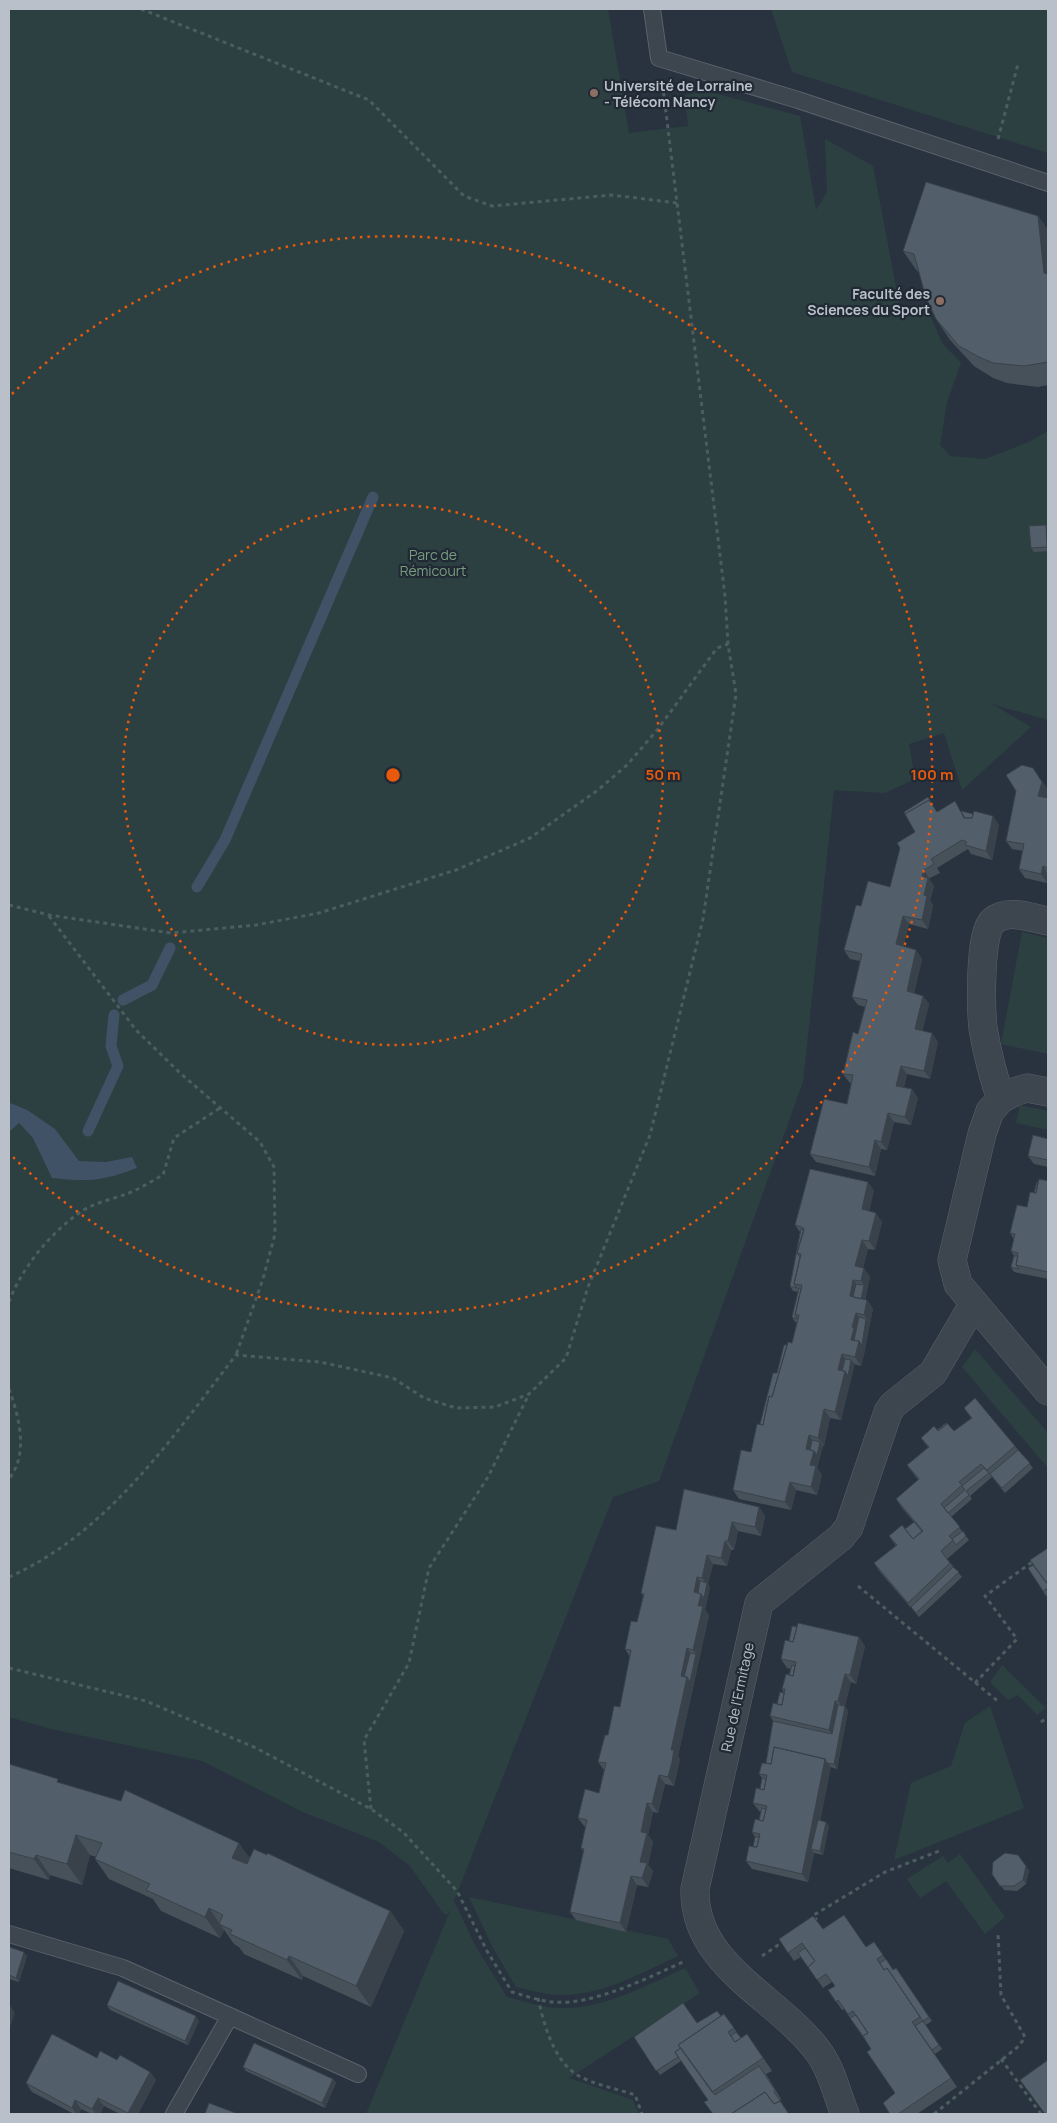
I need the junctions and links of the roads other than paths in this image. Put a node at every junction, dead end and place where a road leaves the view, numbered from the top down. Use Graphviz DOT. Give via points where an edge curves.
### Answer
graph roads {
  1 [pos="652,9"];
  2 [pos="1048,183"];
  3 [pos="1048,922"];
  4 [pos="1048,1092"];
  5 [pos="1001,1099"];
  6 [pos="974,1303"];
  7 [pos="1048,1391"];
  8 [pos="9,1934"];
  9 [pos="230,2016"];
  10 [pos="358,2074"];
  11 [pos="174,2114"];
  12 [pos="844,2114"];
  1 -- 2 [label="lane" via="659,58 798,100"];
  3 -- 5 [label="street" via="1006,914 987,928 983,947 983,1028"];
  4 -- 5 [label="street" via="1027,1088"];
  5 -- 6 [label="street" via="990,1111 982,1134 952,1260 958,1284"];
  6 -- 7 [label="street"];
  6 -- 12 [label="street, Rue de l'Ermitage" via="933,1373 888,1412 849,1527 759,1603 695,1889 694,1908 714,1952 821,2056"];
  8 -- 9 [label="lane" via="123,1968"];
  9 -- 10 [label="lane"];
  9 -- 11 [label="lane"];
}
